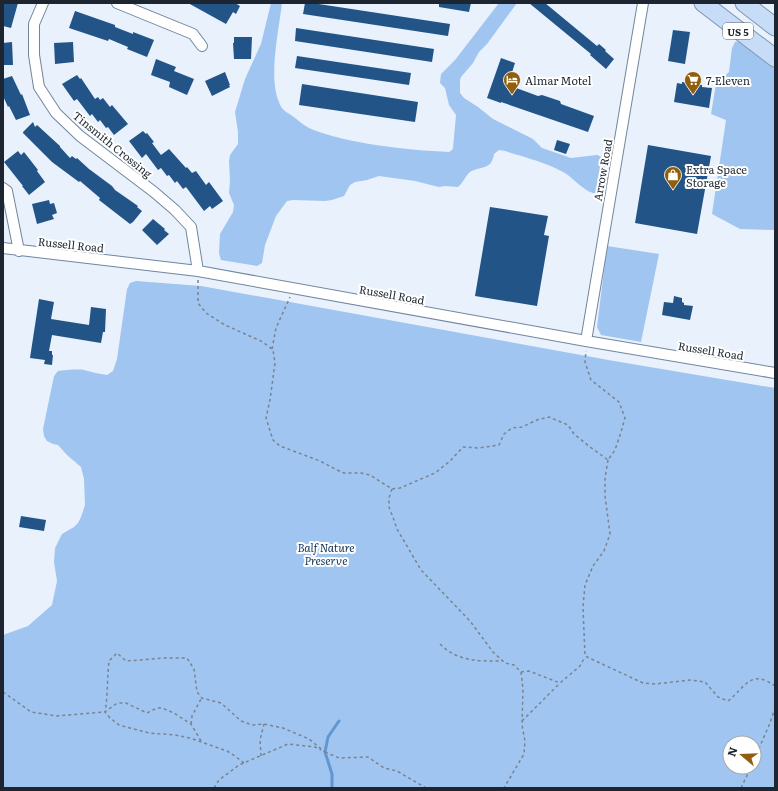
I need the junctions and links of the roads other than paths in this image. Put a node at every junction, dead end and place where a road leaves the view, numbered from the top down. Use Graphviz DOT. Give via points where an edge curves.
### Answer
graph roads {
  1 [pos="43,3"];
  2 [pos="117,3"];
  3 [pos="643,3"];
  4 [pos="703,3"];
  5 [pos="744,3"];
  6 [pos="775,27"];
  7 [pos="202,46"];
  8 [pos="775,58"];
  9 [pos="3,188"];
  10 [pos="3,248"];
  11 [pos="19,251"];
  12 [pos="198,271"];
  13 [pos="586,341"];
  14 [pos="775,373"];
  1 -- 12 [label="street, Tinsmith Crossing" via="34,24 34,55 39,87 56,113 80,136 154,192 191,227"];
  2 -- 7 [label="street" via="193,34"];
  3 -- 13 [label="street, Arrow Road"];
  4 -- 8 [label="highway, US 5"];
  5 -- 6 [label="highway, US 5"];
  9 -- 11 [label="street" via="7,191"];
  10 -- 11 [label="street, Russell Road"];
  11 -- 12 [label="street, Russell Road"];
  12 -- 13 [label="street, Russell Road"];
  13 -- 14 [label="street, Russell Road"];
}
